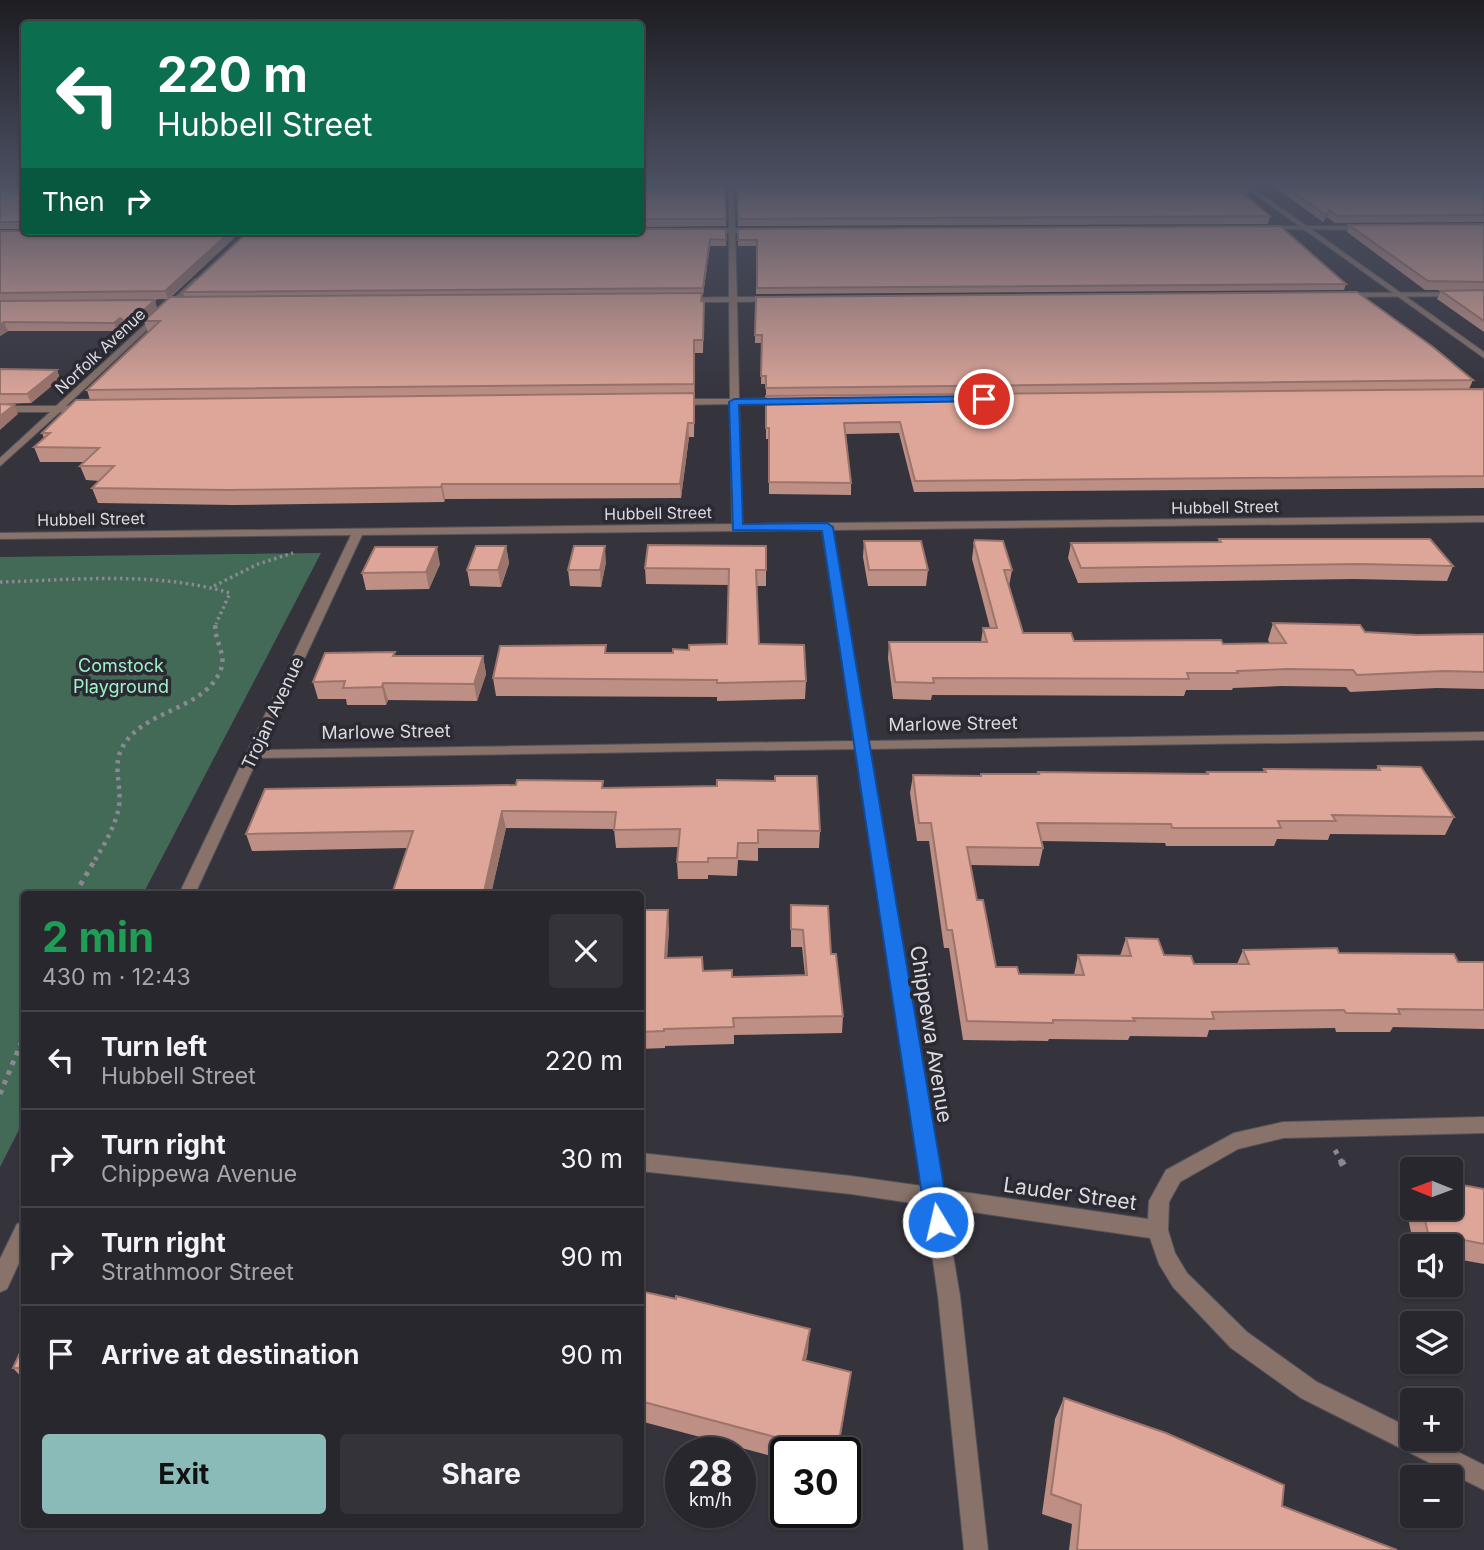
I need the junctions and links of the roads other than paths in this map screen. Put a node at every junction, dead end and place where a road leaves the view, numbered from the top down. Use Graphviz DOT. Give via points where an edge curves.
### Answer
graph roads {
  1 [pos="731,255"];
  2 [pos="1343,255"];
  3 [pos="200,277"];
  4 [pos="1329,295"];
  5 [pos="1399,295"];
  6 [pos="1484,295"];
  7 [pos="732,299"];
  8 [pos="788,299"];
  9 [pos="677,300"];
  10 [pos="158,303"];
  11 [pos="171,303"];
  12 [pos="185,303"];
  13 [pos="1484,356"];
  14 [pos="789,401"];
  15 [pos="665,402"];
  16 [pos="734,402"];
  17 [pos="99,408"];
  18 [pos="58,409"];
  19 [pos="0,410"];
  20 [pos="0,463"];
  21 [pos="1484,519"];
  22 [pos="827,527"];
  23 [pos="737,528"];
  24 [pos="358,532"];
  25 [pos="0,536"];
  26 [pos="1484,736"];
  27 [pos="862,745"];
  28 [pos="254,754"];
  29 [pos="188,891"];
  30 [pos="1484,1125"];
  31 [pos="644,1162"];
  32 [pos="934,1197"];
  33 [pos="1158,1230"];
  34 [pos="21,1237"];
  35 [pos="0,1282"];
  36 [pos="1484,1478"];
  37 [pos="976,1550"];
  1 -- 7 [label="street"];
  2 -- 5 [label="street"];
  3 -- 11 [label="street, Norfolk Avenue"];
  4 -- 5 [label="street"];
  5 -- 6 [label="street"];
  5 -- 13 [label="street"];
  7 -- 8 [label="street"];
  7 -- 9 [label="street"];
  7 -- 16 [label="street"];
  10 -- 11 [label="street"];
  11 -- 12 [label="street"];
  11 -- 18 [label="street, Norfolk Avenue"];
  14 -- 16 [label="street"];
  15 -- 16 [label="street"];
  16 -- 23 [label="street"];
  17 -- 18 [label="street"];
  18 -- 19 [label="street"];
  18 -- 20 [label="street, Norfolk Avenue"];
  21 -- 22 [label="street, Hubbell Street"];
  22 -- 23 [label="street, Hubbell Street"];
  22 -- 27 [label="street, Chippewa Avenue"];
  23 -- 24 [label="street, Hubbell Street"];
  24 -- 25 [label="street, Hubbell Street"];
  24 -- 28 [label="street, Trojan Avenue"];
  26 -- 27 [label="street, Marlowe Street"];
  27 -- 28 [label="street, Marlowe Street"];
  27 -- 32 [label="street, Chippewa Avenue"];
  28 -- 29 [label="street, Trojan Avenue"];
  30 -- 33 [label="street, Lauder Street" via="1283,1129 1234,1141 1172,1177 1159,1201"];
  31 -- 32 [label="street, Lauder Street"];
  32 -- 33 [label="street, Lauder Street"];
  32 -- 37 [label="street, Chippewa Avenue" via="951,1309"];
  33 -- 36 [label="street" via="1166,1257 1180,1280 1239,1340 1309,1390"];
  34 -- 35 [label="street"];
}
